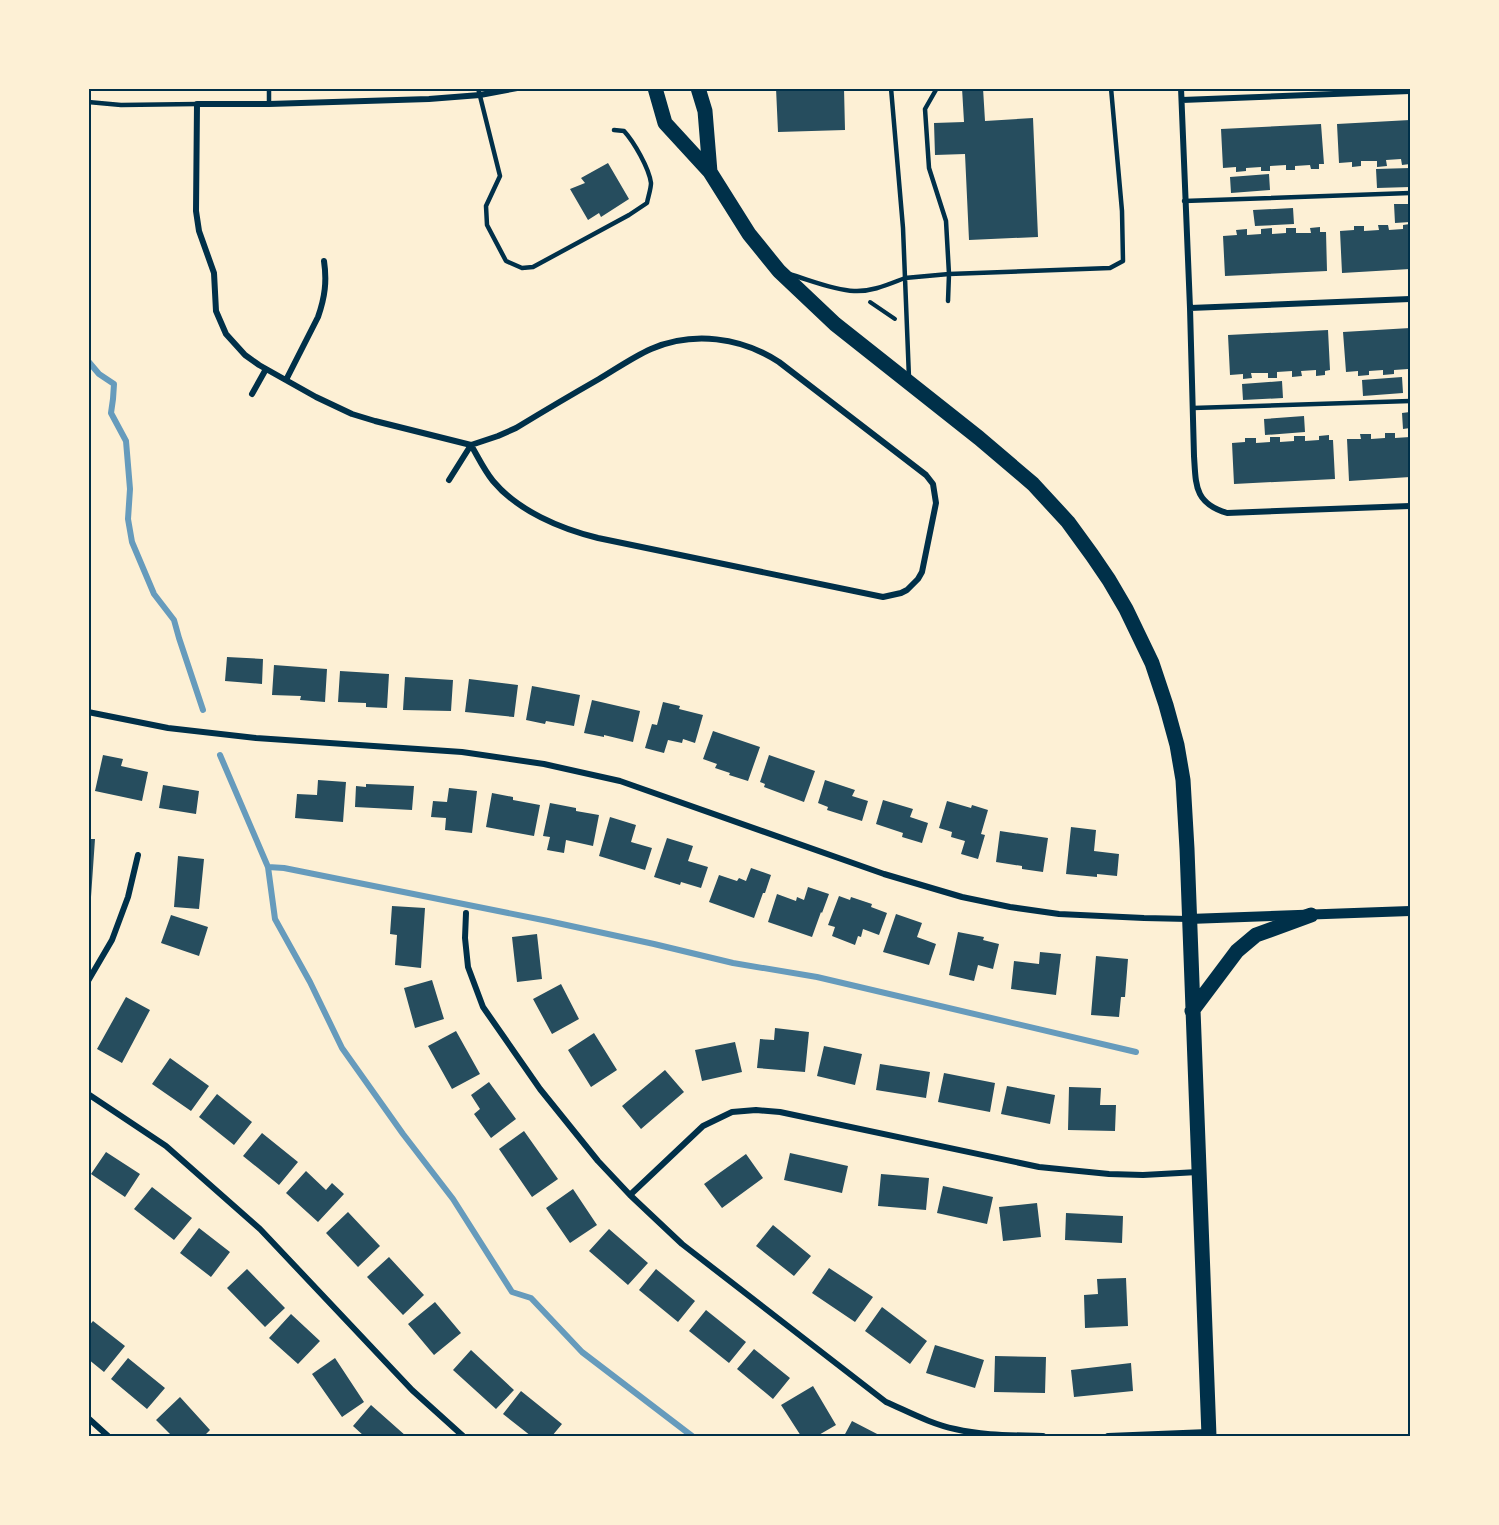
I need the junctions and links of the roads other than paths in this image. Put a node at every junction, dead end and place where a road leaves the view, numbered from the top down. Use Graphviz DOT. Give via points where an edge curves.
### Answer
graph roads {
  1 [pos="269,88"];
  2 [pos="517,88"];
  3 [pos="655,88"];
  4 [pos="698,88"];
  5 [pos="891,88"];
  6 [pos="936,88"];
  7 [pos="1111,88"];
  8 [pos="1181,88"];
  9 [pos="1410,91"];
  10 [pos="479,92"];
  11 [pos="1319,92"];
  12 [pos="1182,100"];
  13 [pos="88,102"];
  14 [pos="197,104"];
  15 [pos="269,104"];
  16 [pos="614,130"];
  17 [pos="710,172"];
  18 [pos="1410,193"];
  19 [pos="1184,201"];
  20 [pos="324,261"];
  21 [pos="779,271"];
  22 [pos="949,274"];
  23 [pos="905,278"];
  24 [pos="1410,299"];
  25 [pos="948,301"];
  26 [pos="1190,308"];
  27 [pos="266,369"];
  28 [pos="286,380"];
  29 [pos="909,383"];
  30 [pos="252,394"];
  31 [pos="1410,401"];
  32 [pos="1193,408"];
  33 [pos="471,445"];
  34 [pos="449,480"];
  35 [pos="1410,506"];
  36 [pos="88,712"];
  37 [pos="138,855"];
  38 [pos="1410,911"];
  39 [pos="466,913"];
  40 [pos="1311,915"];
  41 [pos="1189,919"];
  42 [pos="88,981"];
  43 [pos="1192,1011"];
  44 [pos="88,1094"];
  45 [pos="1199,1172"];
  46 [pos="630,1195"];
  47 [pos="88,1418"];
  48 [pos="1209,1434"];
  49 [pos="108,1437"];
  50 [pos="463,1437"];
  51 [pos="1043,1437"];
  52 [pos="1108,1437"];
  1 -- 15 [label="lane"];
  2 -- 10 [label="street"];
  3 -- 17 [label="main road" via="665,123"];
  4 -- 17 [label="main road" via="705,111"];
  5 -- 23 [label="lane"];
  6 -- 22 [label="lane" via="925,109 928,168 946,221"];
  7 -- 22 [label="lane" via="1123,261 1110,268"];
  8 -- 12 [label="street"];
  9 -- 11 [label="street"];
  10 -- 15 [label="street" via="429,99"];
  10 -- 16 [label="lane" via="500,176 486,206 486,225 506,261 522,268 533,267 647,203 651,184 644,164 634,142 624,131"];
  11 -- 12 [label="street"];
  12 -- 19 [label="street"];
  13 -- 14 [label="lane"];
  14 -- 15 [label="street"];
  14 -- 27 [label="street" via="197,218 214,273 216,311 232,342"];
  17 -- 21 [label="main road" via="748,234"];
  18 -- 19 [label="lane"];
  19 -- 26 [label="street"];
  20 -- 28 [label="street" via="326,288 322,307"];
  21 -- 23 [label="lane" via="856,291"];
  21 -- 29 [label="main road" via="835,324"];
  22 -- 23 [label="lane"];
  22 -- 25 [label="lane"];
  23 -- 29 [label="lane"];
  24 -- 26 [label="street"];
  26 -- 32 [label="street"];
  27 -- 28 [label="street"];
  27 -- 30 [label="street"];
  28 -- 33 [label="street" via="363,418"];
  29 -- 41 [label="main road" via="1033,484 1068,522 1126,609 1152,663 1177,745 1183,780"];
  31 -- 32 [label="lane"];
  32 -- 35 [label="street" via="1196,480 1206,504 1217,510 1227,513"];
  33 -- 33 [label="street" via="501,489 534,513 565,528 614,542 876,596 901,593 918,579 936,509 935,490 926,475 779,362 746,345 712,339 653,348 516,428"];
  33 -- 34 [label="street"];
  36 -- 41 [label="street" via="168,728 255,738 462,752 544,764 620,781 884,874 962,897 1059,914"];
  37 -- 42 [label="street" via="112,940"];
  38 -- 40 [label="street"];
  39 -- 46 [label="street" via="468,967 483,1007 540,1089"];
  40 -- 41 [label="street"];
  40 -- 43 [label="main road" via="1256,935 1237,951"];
  41 -- 43 [label="main road"];
  43 -- 45 [label="main road"];
  44 -- 50 [label="street" via="166,1146 260,1229 412,1390"];
  45 -- 46 [label="street" via="1109,1174 1039,1167 756,1110 732,1112 703,1126"];
  45 -- 48 [label="main road"];
  46 -- 51 [label="street" via="682,1245 886,1402 954,1429"];
  47 -- 49 [label="street"];
  48 -- 52 [label="street"];
}
